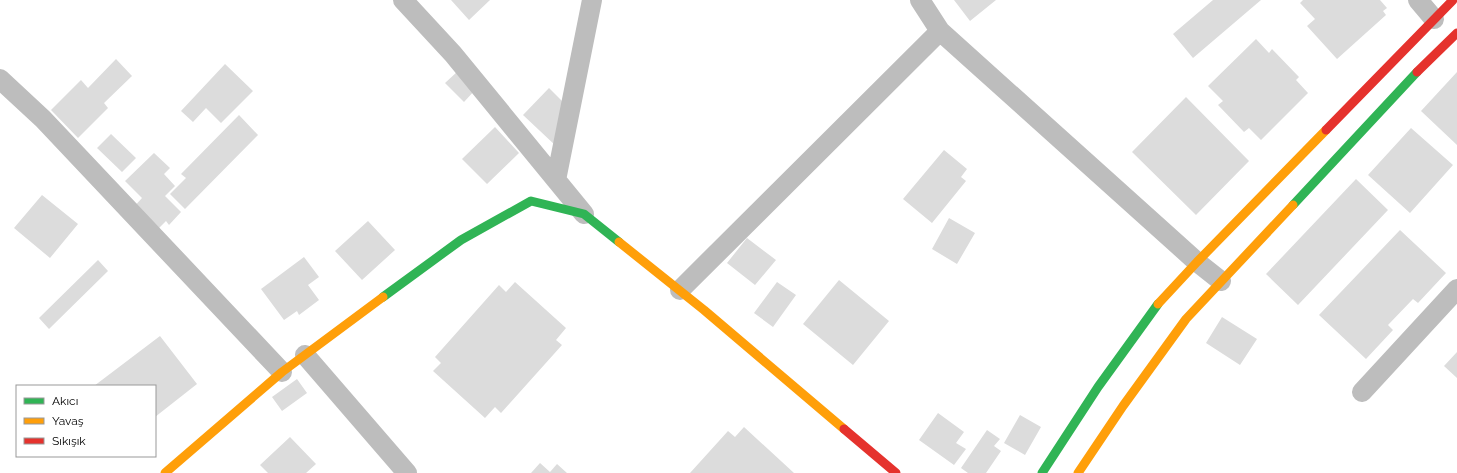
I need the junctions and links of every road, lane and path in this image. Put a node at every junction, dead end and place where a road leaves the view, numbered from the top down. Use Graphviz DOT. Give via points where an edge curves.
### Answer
graph roads {
  1 [pos="403,0"];
  2 [pos="592,0"];
  3 [pos="920,0"];
  4 [pos="1418,0"];
  5 [pos="1453,0"];
  6 [pos="1434,19"];
  7 [pos="940,31"];
  8 [pos="1457,33"];
  9 [pos="0,79"];
  10 [pos="556,180"];
  11 [pos="584,214"];
  12 [pos="1197,262"];
  13 [pos="1221,282"];
  14 [pos="1457,289"];
  15 [pos="680,290"];
  16 [pos="305,355"];
  17 [pos="282,372"];
  18 [pos="1362,392"];
  19 [pos="165,473"];
  20 [pos="407,473"];
  21 [pos="896,473"];
  22 [pos="1042,473"];
  23 [pos="1078,473"];
  1 -- 10 [label="street" via="453,54"];
  2 -- 10 [label="street"];
  3 -- 7 [label="street"];
  4 -- 6 [label="street"];
  5 -- 6 [label="main road"];
  6 -- 12 [label="main road"];
  7 -- 12 [label="street"];
  7 -- 15 [label="street"];
  8 -- 13 [label="main road" via="1416,73"];
  9 -- 17 [label="street" via="43,119"];
  10 -- 11 [label="street"];
  11 -- 15 [label="main road"];
  11 -- 16 [label="main road" via="531,201 461,240"];
  12 -- 13 [label="street"];
  12 -- 22 [label="main road" via="1158,304 1098,387"];
  13 -- 23 [label="main road" via="1186,320"];
  14 -- 18 [label="street"];
  15 -- 21 [label="main road"];
  16 -- 17 [label="main road"];
  16 -- 20 [label="street"];
  17 -- 19 [label="main road"];
}
